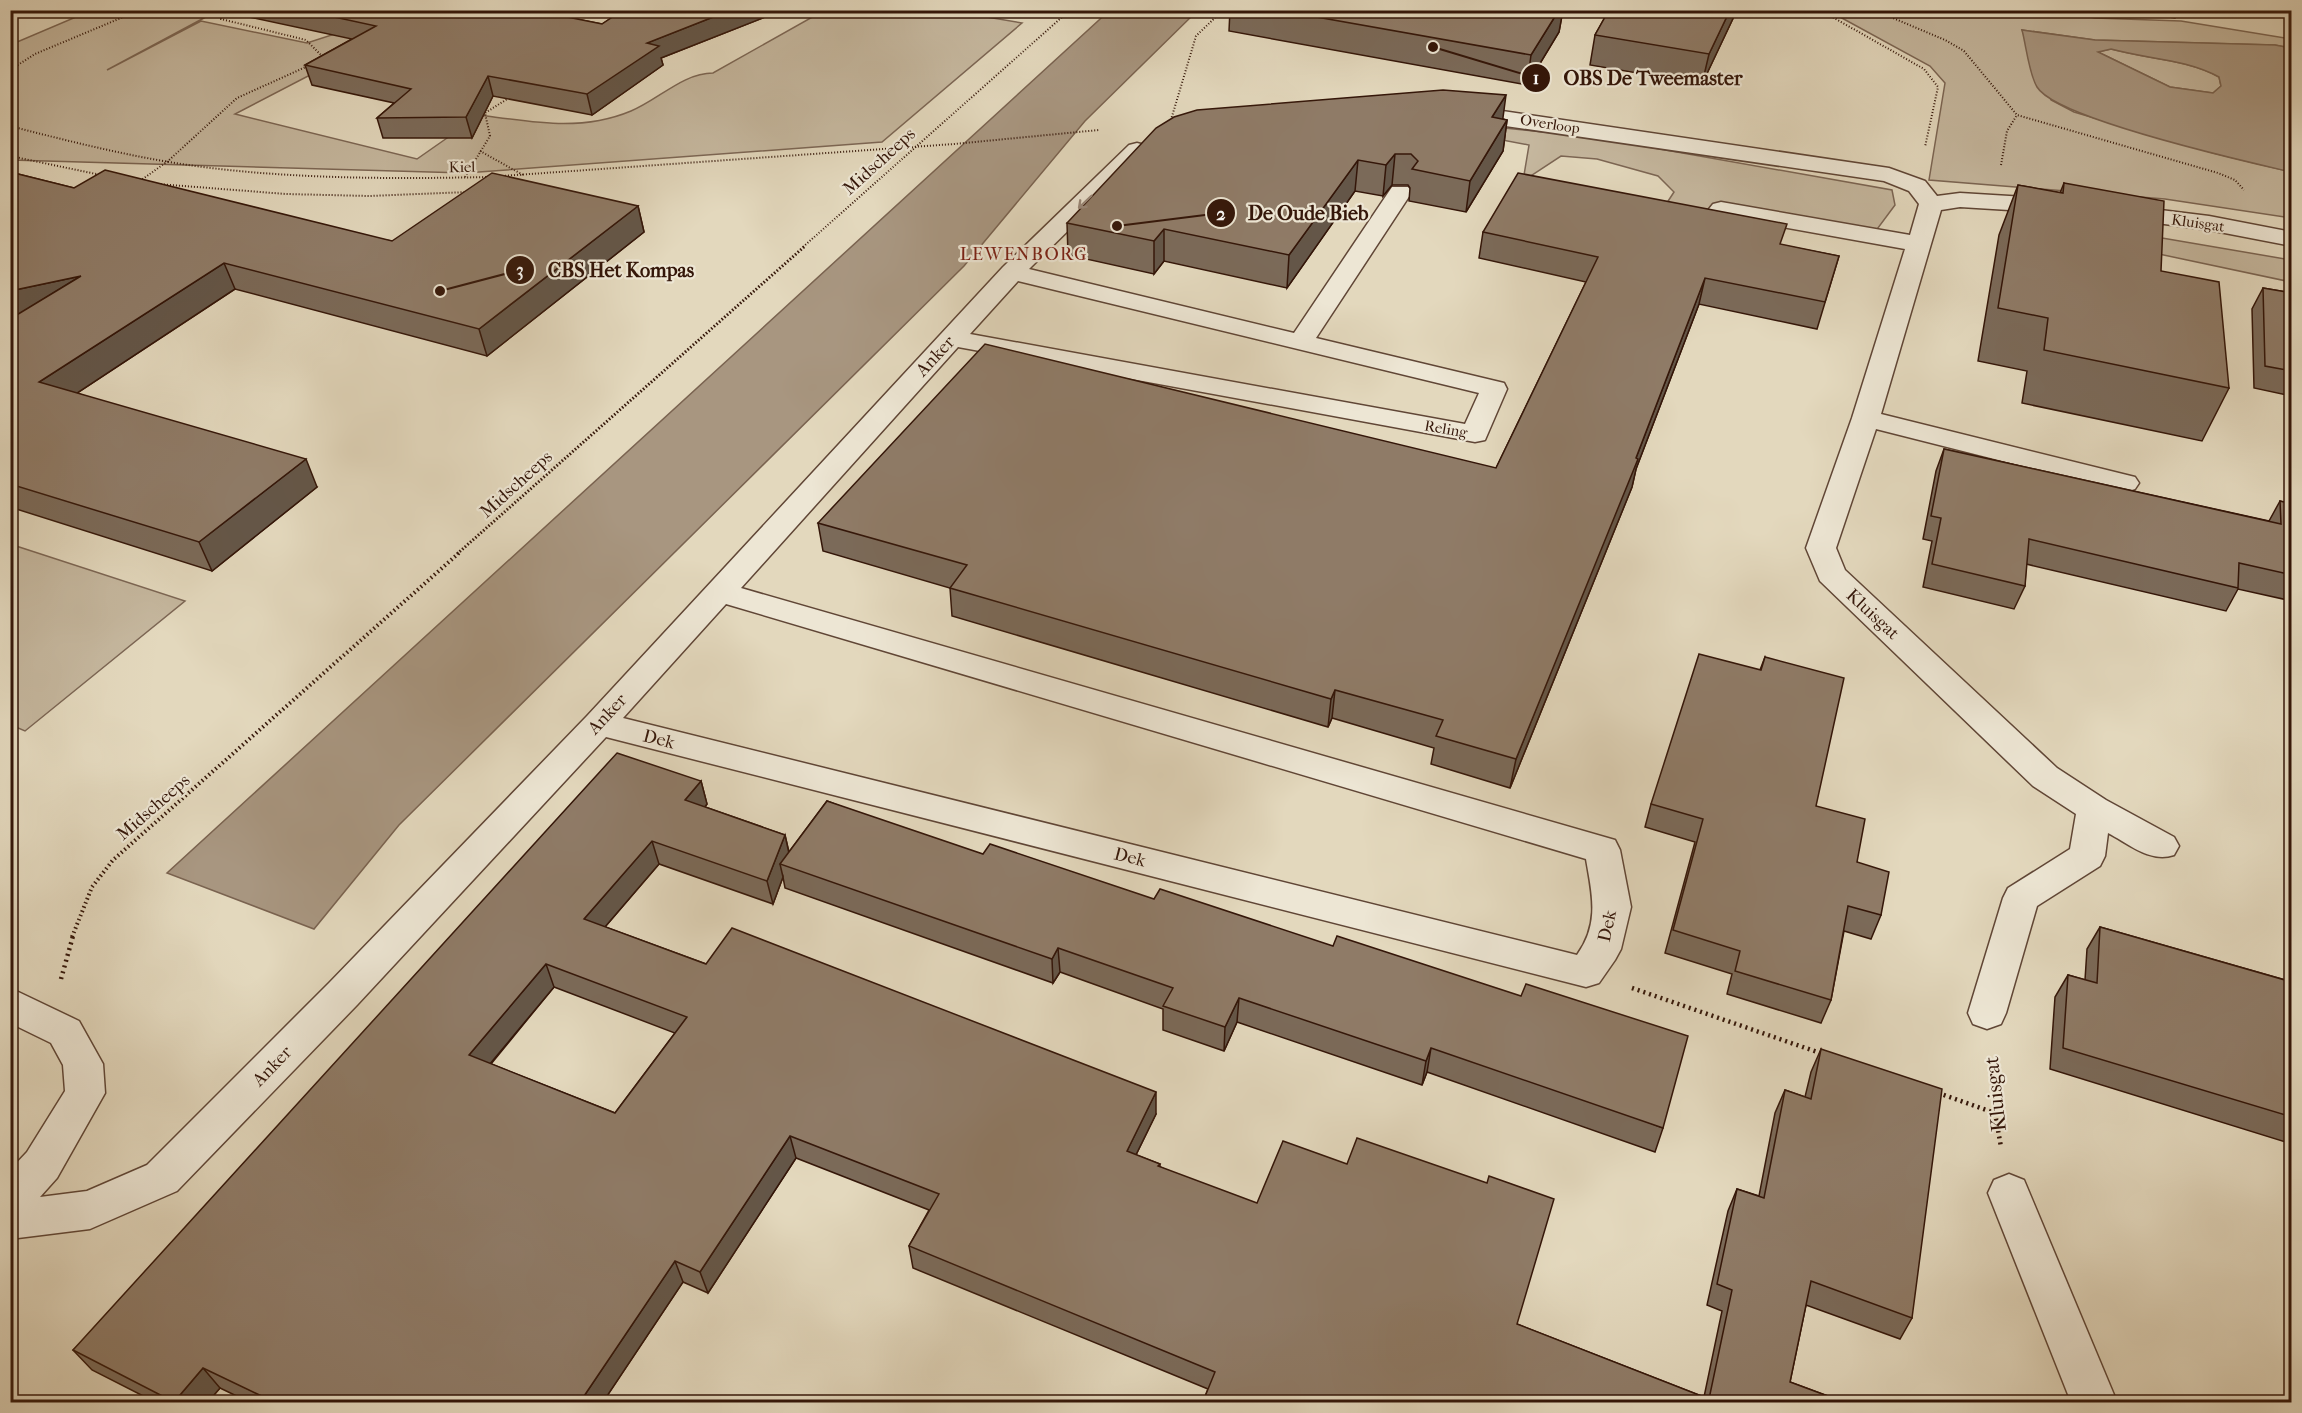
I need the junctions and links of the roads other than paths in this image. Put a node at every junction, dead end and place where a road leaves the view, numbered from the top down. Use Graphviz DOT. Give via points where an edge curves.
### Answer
graph roads {
  1 [pos="1438,112"];
  2 [pos="1162,130"];
  3 [pos="1400,192"];
  4 [pos="1924,195"];
  5 [pos="1721,209"];
  6 [pos="2292,239"];
  7 [pos="1919,244"];
  8 [pos="1012,272"];
  9 [pos="952,338"];
  10 [pos="1301,341"];
  11 [pos="1866,418"];
  12 [pos="2125,483"];
  13 [pos="719,592"];
  14 [pos="599,724"];
  15 [pos="2094,809"];
  16 [pos="2161,846"];
  17 [pos="10,1004"];
  18 [pos="1987,1013"];
  19 [pos="2009,1193"];
  20 [pos="10,1200"];
  21 [pos="10,1220"];
  22 [pos="2094,1402"];
  1 -- 4 [label="street, Overloop" via="1489,115 1889,175"];
  2 -- 8 [label="street, Anker, one-way"];
  3 -- 10 [label="street"];
  4 -- 6 [label="street, Kluisgat" via="2209,223"];
  4 -- 7 [label="street, Kluisgat"];
  5 -- 7 [label="street"];
  7 -- 11 [label="street, Kluisgat"];
  8 -- 9 [label="street, Anker"];
  8 -- 10 [label="street, Reling"];
  9 -- 10 [label="street, Reling" via="1475,434 1494,389"];
  9 -- 13 [label="street, Anker"];
  11 -- 12 [label="street"];
  11 -- 15 [label="street, Kluisgat" via="1821,548 1831,574 2045,777"];
  13 -- 14 [label="street, Anker"];
  13 -- 14 [label="street, Dek" via="1602,850 1613,907 1602,949 1586,972"];
  14 -- 21 [label="street, Anker" via="162,1179 90,1209"];
  15 -- 16 [label="street, Kluisgat"];
  15 -- 18 [label="street" via="2087,856 2021,898"];
  17 -- 20 [label="street" via="65,1032 83,1064 85,1093 42,1165"];
  19 -- 22 [label="street"];
}
